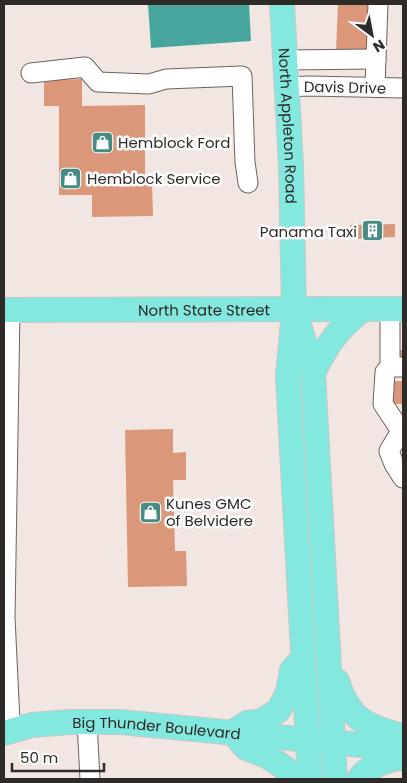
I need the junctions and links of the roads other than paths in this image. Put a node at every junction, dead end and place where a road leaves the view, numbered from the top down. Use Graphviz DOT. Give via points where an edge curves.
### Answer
graph roads {
  1 [pos="282,4"];
  2 [pos="378,4"];
  3 [pos="376,59"];
  4 [pos="285,60"];
  5 [pos="31,73"];
  6 [pos="287,87"];
  7 [pos="375,87"];
  8 [pos="403,88"];
  9 [pos="248,184"];
  10 [pos="363,309"];
  11 [pos="396,309"];
  12 [pos="7,310"];
  13 [pos="294,310"];
  14 [pos="397,342"];
  15 [pos="397,367"];
  16 [pos="313,373"];
  17 [pos="402,430"];
  18 [pos="403,478"];
  19 [pos="303,660"];
  20 [pos="329,676"];
  21 [pos="87,722"];
  22 [pos="4,733"];
  23 [pos="232,733"];
  24 [pos="403,736"];
  25 [pos="309,741"];
  26 [pos="334,744"];
  27 [pos="403,749"];
  28 [pos="403,758"];
  29 [pos="90,779"];
  30 [pos="293,779"];
  31 [pos="310,779"];
  32 [pos="335,779"];
  33 [pos="359,779"];
  1 -- 4 [label="main road, North Appleton Road"];
  2 -- 3 [label="street"];
  3 -- 4 [label="street"];
  3 -- 7 [label="street"];
  4 -- 6 [label="main road, North Appleton Road"];
  5 -- 9 [label="street" via="85,67 98,82 149,84 166,78 242,76 236,128"];
  6 -- 7 [label="street, Davis Drive"];
  6 -- 13 [label="main road, North Appleton Road"];
  7 -- 8 [label="street, Davis Drive"];
  10 -- 11 [label="main road, North State Street"];
  10 -- 13 [label="main road, North State Street"];
  10 -- 16 [label="main road" via="331,340"];
  11 -- 14 [label="street"];
  12 -- 13 [label="main road, North State Street"];
  12 -- 22 [label="street" via="5,617 10,722"];
  13 -- 16 [label="main road"];
  13 -- 19 [label="main road" via="288,377"];
  14 -- 15 [label="street"];
  15 -- 17 [label="street" via="385,372 383,404"];
  16 -- 20 [label="main road"];
  17 -- 18 [label="street" via="390,451"];
  19 -- 23 [label="main road" via="292,670 288,692 279,710"];
  19 -- 25 [label="main road"];
  20 -- 24 [label="main road" via="337,681 348,708 361,721"];
  20 -- 26 [label="main road"];
  21 -- 22 [label="main road, Big Thunder Boulevard" via="32,726"];
  21 -- 23 [label="main road, Big Thunder Boulevard"];
  21 -- 29 [label="street"];
  23 -- 25 [label="main road, Big Thunder Boulevard"];
  23 -- 30 [label="main road" via="246,748 267,756 286,769"];
  25 -- 26 [label="main road, Big Thunder Boulevard"];
  25 -- 31 [label="main road"];
  26 -- 27 [label="main road, Big Thunder Boulevard"];
  26 -- 32 [label="main road"];
  28 -- 33 [label="main road" via="377,765"];
}
